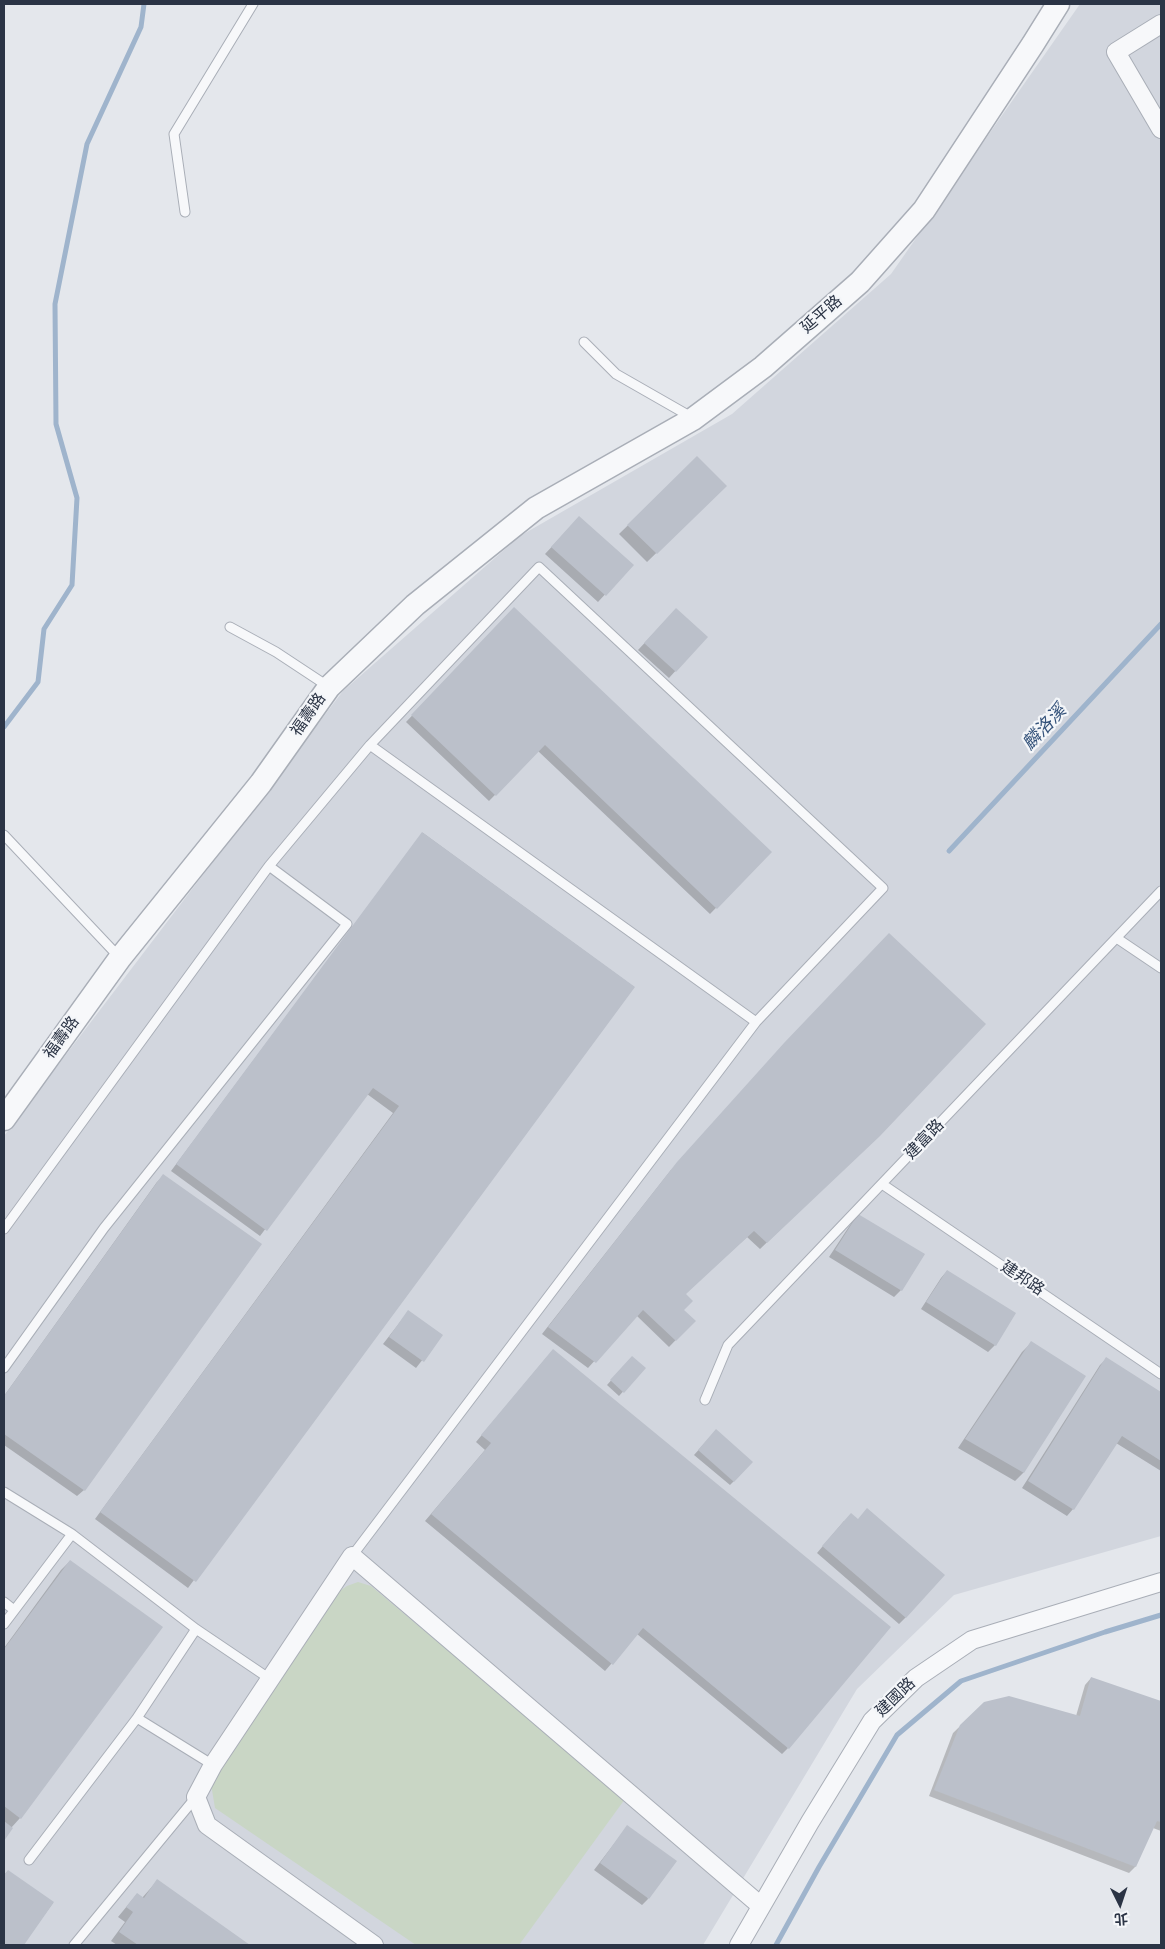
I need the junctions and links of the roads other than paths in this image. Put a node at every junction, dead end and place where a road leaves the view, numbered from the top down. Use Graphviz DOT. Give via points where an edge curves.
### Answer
graph roads {
  1 [pos="253,4"];
  2 [pos="1040,4"];
  3 [pos="1058,4"];
  4 [pos="1161,24"];
  5 [pos="1033,44"];
  6 [pos="1161,129"];
  7 [pos="185,212"];
  8 [pos="584,342"];
  9 [pos="693,418"];
  10 [pos="536,508"];
  11 [pos="230,627"];
  12 [pos="329,688"];
  13 [pos="370,745"];
  14 [pos="4,835"];
  15 [pos="269,866"];
  16 [pos="1161,891"];
  17 [pos="1118,939"];
  18 [pos="120,958"];
  19 [pos="1161,968"];
  20 [pos="756,1022"];
  21 [pos="4,1119"];
  22 [pos="882,1184"];
  23 [pos="4,1229"];
  24 [pos="4,1368"];
  25 [pos="1161,1374"];
  26 [pos="705,1400"];
  27 [pos="4,1492"];
  28 [pos="72,1534"];
  29 [pos="352,1556"];
  30 [pos="1161,1582"];
  31 [pos="4,1602"];
  32 [pos="14,1610"];
  33 [pos="4,1624"];
  34 [pos="196,1629"];
  35 [pos="270,1679"];
  36 [pos="137,1718"];
  37 [pos="213,1765"];
  38 [pos="196,1797"];
  39 [pos="28,1860"];
  40 [pos="761,1906"];
  41 [pos="74,1945"];
  42 [pos="374,1945"];
  43 [pos="739,1945"];
  1 -- 7 [label="lane" via="174,134"];
  2 -- 5 [label="street, 延平路" via="1036,12"];
  3 -- 5 [label="street, 延平路"];
  4 -- 6 [label="street" via="1116,52"];
  5 -- 9 [label="street, 延平路" via="924,210 860,282 762,367"];
  8 -- 9 [label="lane" via="616,374"];
  9 -- 10 [label="street, 延平路"];
  10 -- 12 [label="street, 福壽路" via="415,606"];
  11 -- 12 [label="lane" via="276,652"];
  12 -- 18 [label="street, 福壽路" via="262,783"];
  13 -- 15 [label="lane"];
  13 -- 20 [label="lane"];
  13 -- 20 [label="lane" via="539,567 883,888"];
  14 -- 18 [label="lane"];
  15 -- 23 [label="lane"];
  15 -- 24 [label="lane" via="347,924 104,1228"];
  16 -- 17 [label="lane, 建富路"];
  17 -- 19 [label="lane"];
  17 -- 22 [label="lane, 建富路"];
  18 -- 21 [label="street, 福壽路"];
  20 -- 29 [label="lane"];
  22 -- 25 [label="lane, 建邦路"];
  22 -- 26 [label="lane, 建富路" via="728,1345"];
  27 -- 28 [label="lane"];
  28 -- 32 [label="lane"];
  28 -- 34 [label="lane"];
  29 -- 35 [label="street"];
  29 -- 40 [label="street"];
  30 -- 40 [label="street, 建國路" via="972,1640 916,1678 872,1721"];
  31 -- 32 [label="lane"];
  32 -- 33 [label="lane"];
  34 -- 35 [label="lane"];
  34 -- 36 [label="lane"];
  35 -- 37 [label="street"];
  36 -- 37 [label="lane"];
  36 -- 39 [label="lane"];
  37 -- 38 [label="street"];
  38 -- 41 [label="lane"];
  38 -- 42 [label="street" via="208,1826"];
  40 -- 43 [label="street, 建國路"];
}
